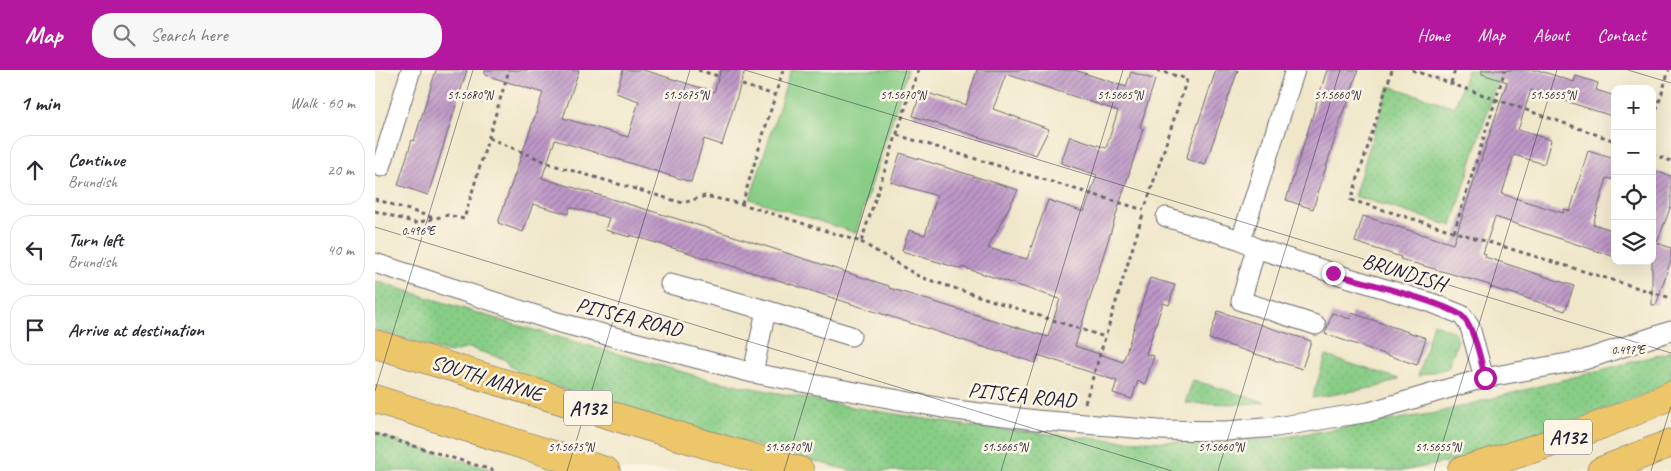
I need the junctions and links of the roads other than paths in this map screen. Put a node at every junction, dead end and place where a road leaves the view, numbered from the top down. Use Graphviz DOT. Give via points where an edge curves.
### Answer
graph roads {
  1 [pos="411,70"];
  2 [pos="1295,70"];
  3 [pos="381,167"];
  4 [pos="1166,217"];
  5 [pos="1249,244"];
  6 [pos="375,263"];
  7 [pos="671,284"];
  8 [pos="766,310"];
  9 [pos="1316,325"];
  10 [pos="1671,331"];
  11 [pos="851,336"];
  12 [pos="375,344"];
  13 [pos="753,373"];
  14 [pos="1485,378"];
  15 [pos="1671,395"];
  16 [pos="375,399"];
  17 [pos="1671,442"];
  18 [pos="606,471"];
  19 [pos="800,471"];
  20 [pos="1461,471"];
  21 [pos="1601,471"];
  1 -- 3 [label="street"];
  2 -- 5 [label="street"];
  4 -- 5 [label="street, BRUNDISH"];
  5 -- 9 [label="street" via="1241,301"];
  5 -- 14 [label="street, BRUNDISH" via="1462,315 1470,327"];
  6 -- 13 [label="street, PITSEA ROAD" via="557,322"];
  7 -- 8 [label="street"];
  8 -- 11 [label="street"];
  8 -- 13 [label="street"];
  10 -- 14 [label="street, PITSEA ROAD" via="1584,360"];
  12 -- 19 [label="main road, SOUTH MAYNE / A132"];
  13 -- 14 [label="street, PITSEA ROAD" via="947,409 1036,420 1158,430 1226,431 1276,427 1369,412"];
  15 -- 20 [label="main road, A132" via="1548,445"];
  16 -- 18 [label="main road"];
  17 -- 21 [label="main road, A132"];
}
